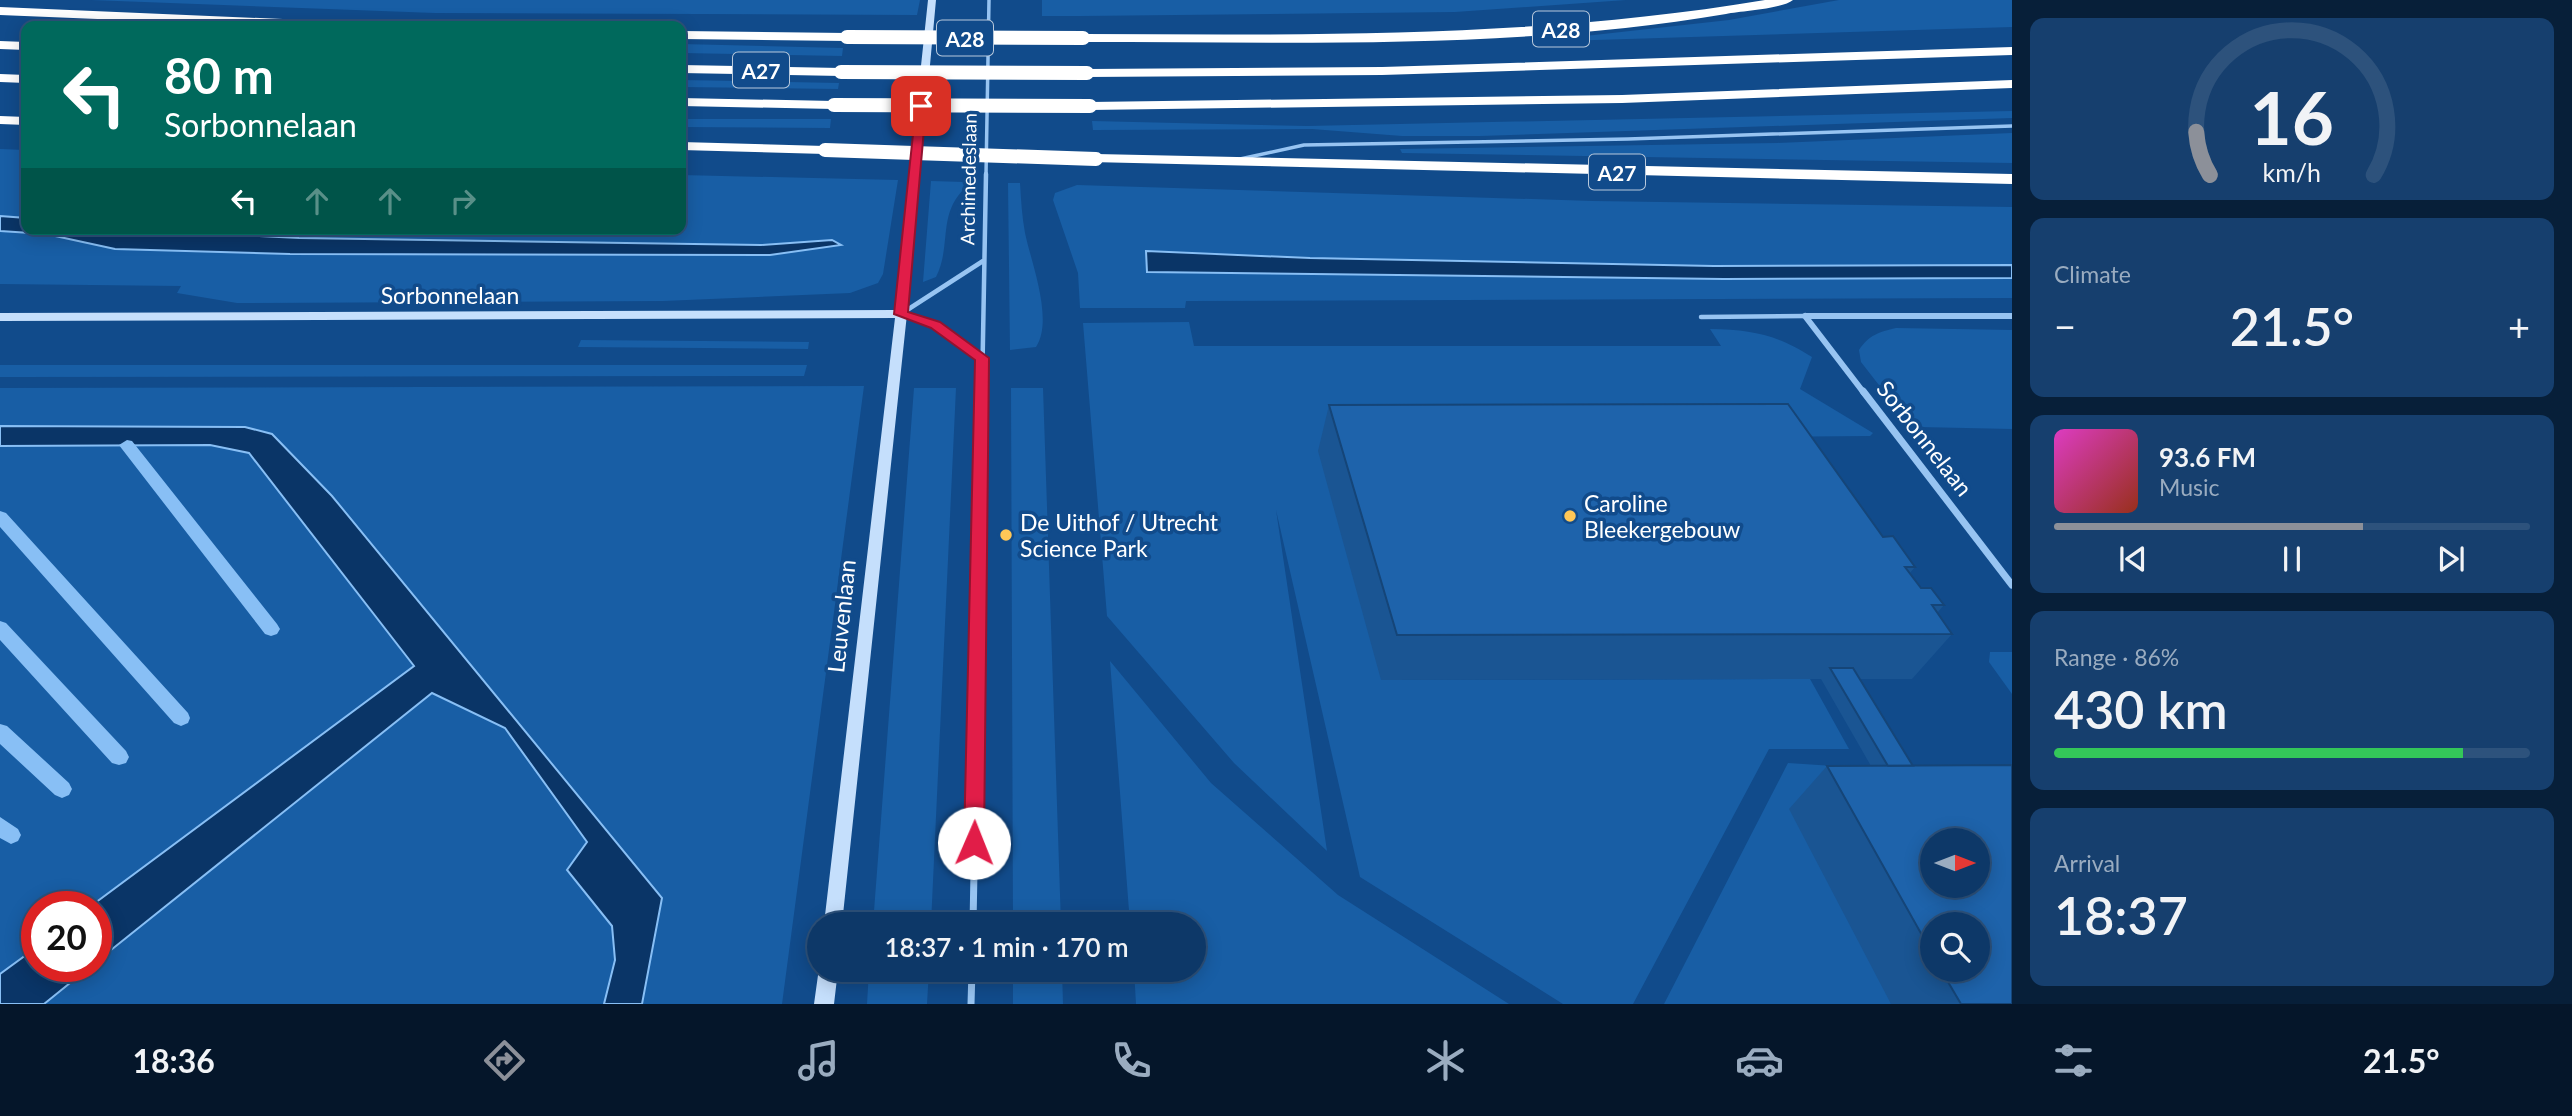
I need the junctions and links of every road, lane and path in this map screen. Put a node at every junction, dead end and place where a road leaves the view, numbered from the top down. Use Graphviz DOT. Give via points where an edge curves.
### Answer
graph roads {
  1 [pos="932,0"];
  2 [pos="989,0"];
  3 [pos="1787,0"];
  4 [pos="0,11"];
  5 [pos="232,21"];
  6 [pos="686,35"];
  7 [pos="0,45"];
  8 [pos="21,46"];
  9 [pos="2012,51"];
  10 [pos="686,69"];
  11 [pos="0,78"];
  12 [pos="21,79"];
  13 [pos="2012,84"];
  14 [pos="686,102"];
  15 [pos="0,120"];
  16 [pos="21,121"];
  17 [pos="2012,125"];
  18 [pos="686,146"];
  19 [pos="1223,163"];
  20 [pos="2012,178"];
  21 [pos="983,261"];
  22 [pos="901,314"];
  23 [pos="1805,316"];
  24 [pos="2012,316"];
  25 [pos="0,317"];
  26 [pos="1701,317"];
  27 [pos="982,358"];
  28 [pos="2012,585"];
  29 [pos="833,912"];
  30 [pos="973,912"];
  31 [pos="827,982"];
  32 [pos="972,982"];
  33 [pos="824,1004"];
  34 [pos="971,1004"];
  1 -- 22 [label="main road"];
  2 -- 21 [label="lane, Archimedeslaan"];
  3 -- 6 [label="highway, A28, bridge" via="1672,18 1520,31 1334,37"];
  4 -- 5 [label="highway"];
  7 -- 8 [label="highway"];
  9 -- 10 [label="highway, A27, bridge" via="1395,71"];
  11 -- 12 [label="highway"];
  13 -- 14 [label="highway, A27, bridge" via="1609,100 1090,106"];
  15 -- 16 [label="highway"];
  17 -- 19 [label="lane, A27" via="1304,145"];
  18 -- 19 [label="highway, A27, bridge"];
  19 -- 20 [label="highway, A27"];
  21 -- 22 [label="lane"];
  21 -- 27 [label="lane, Archimedeslaan"];
  22 -- 25 [label="main road, Sorbonnelaan"];
  22 -- 27 [label="lane, Sorbonnelaan" via="935,325"];
  22 -- 29 [label="main road, Leuvenlaan"];
  23 -- 24 [label="street"];
  23 -- 26 [label="lane"];
  23 -- 28 [label="street, Sorbonnelaan"];
  27 -- 30 [label="lane"];
  31 -- 33 [label="main road"];
  32 -- 34 [label="lane"];
}
